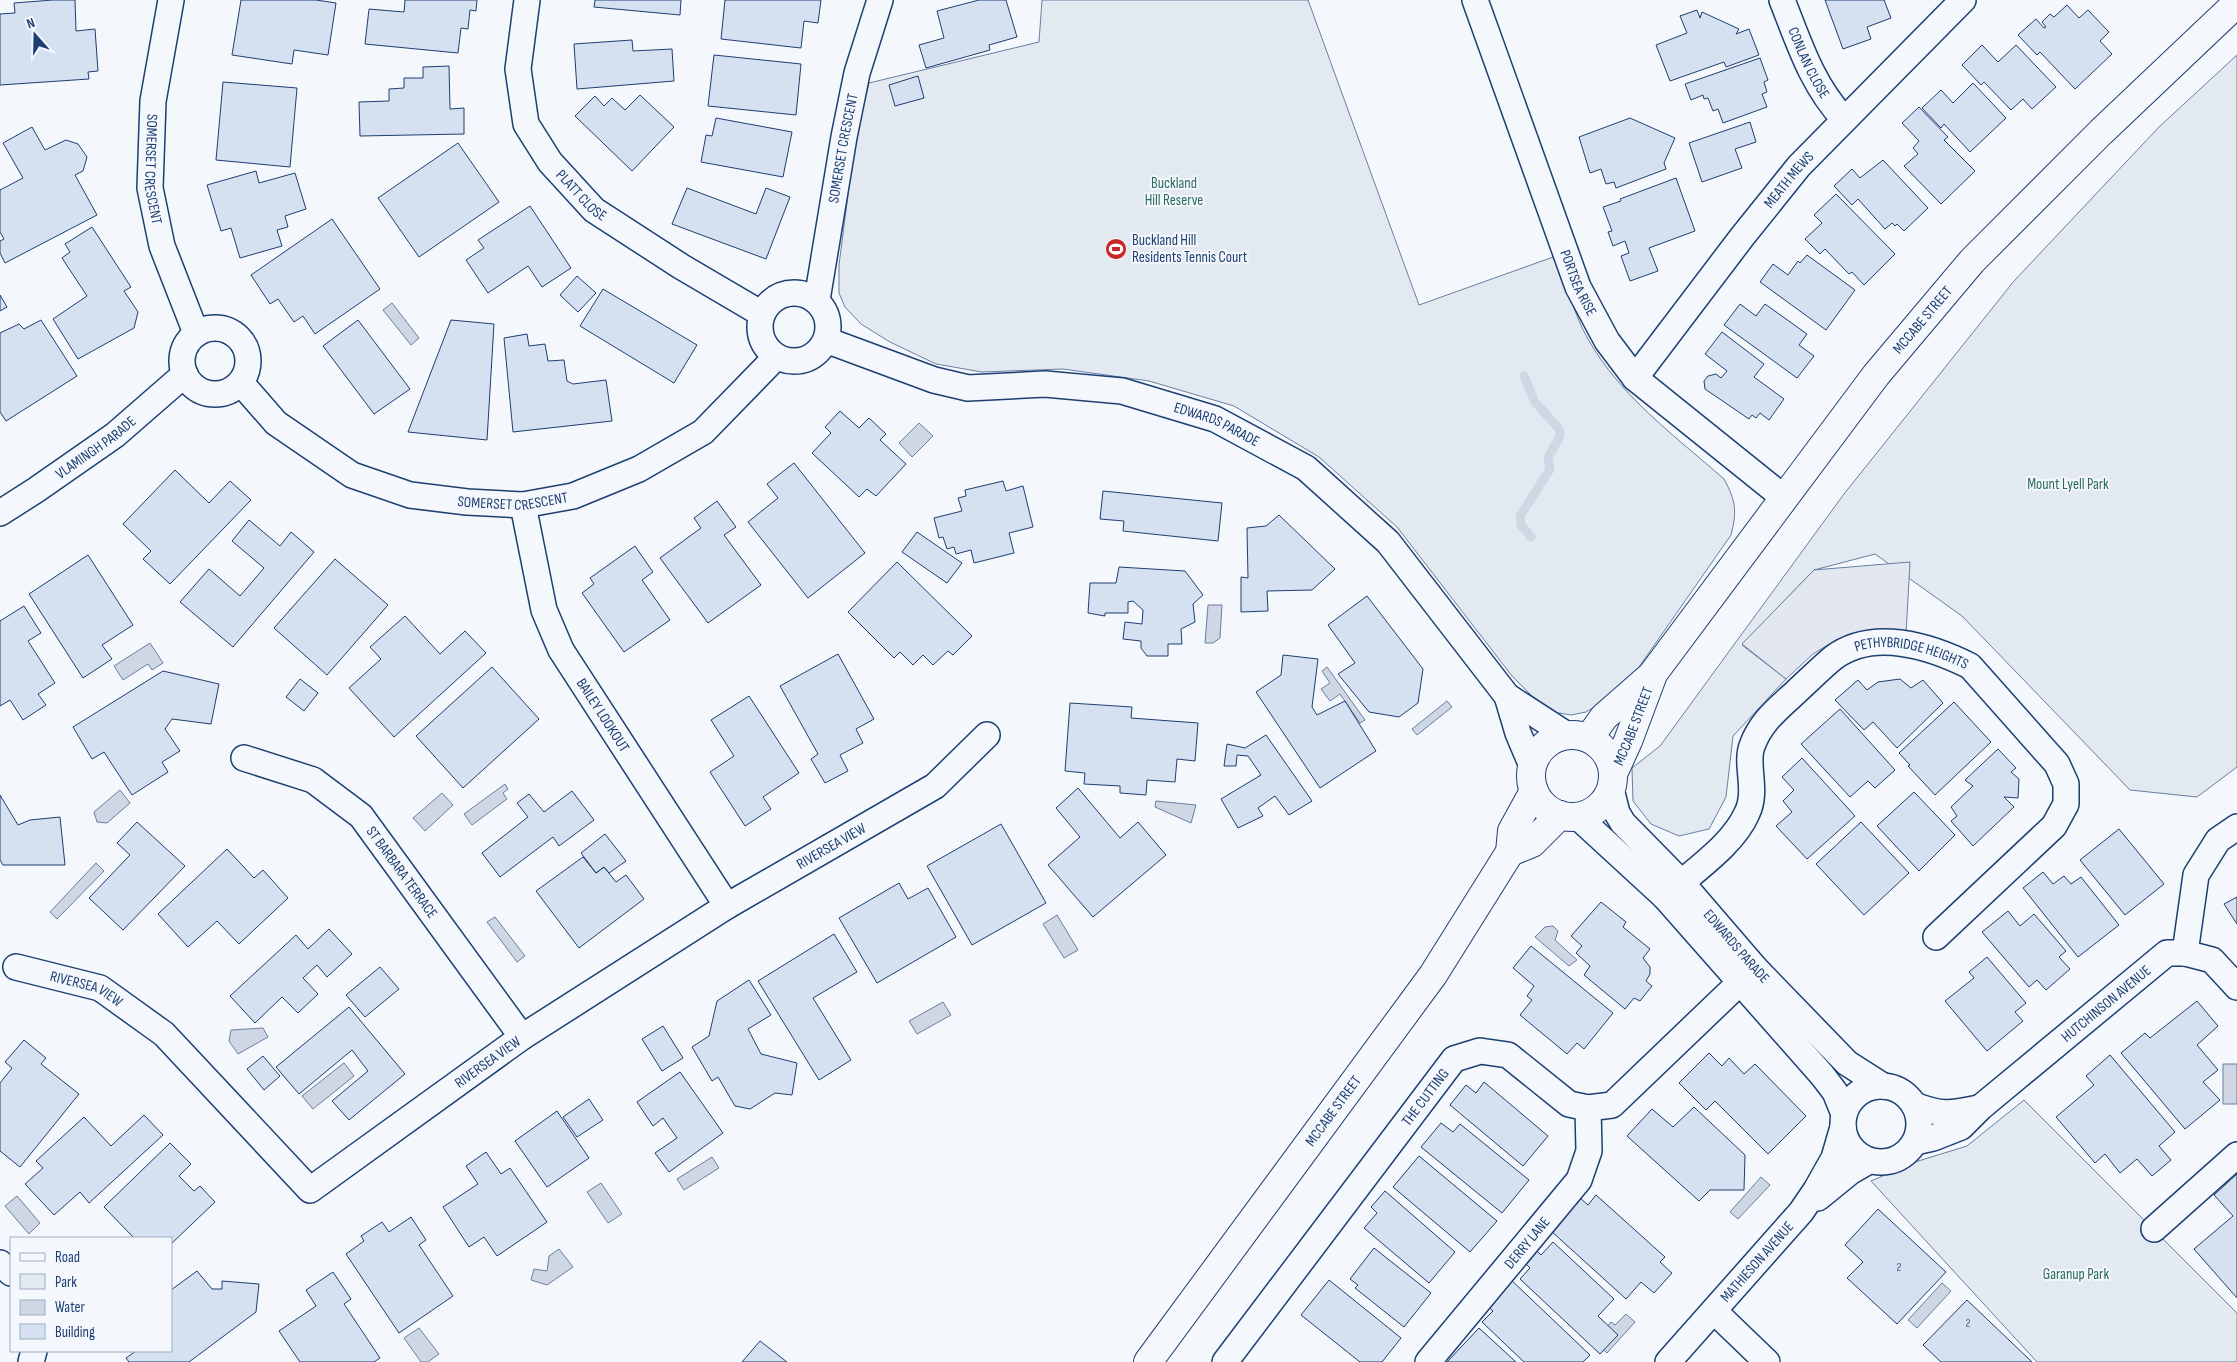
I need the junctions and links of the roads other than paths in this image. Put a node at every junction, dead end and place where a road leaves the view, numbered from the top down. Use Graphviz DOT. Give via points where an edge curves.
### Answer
graph roads {
  1 [pos="171,0"];
  2 [pos="527,0"];
  3 [pos="880,0"];
  4 [pos="1475,0"];
  5 [pos="1782,0"];
  6 [pos="1963,0"];
  7 [pos="2237,3"];
  8 [pos="1844,120"];
  9 [pos="817,300"];
  10 [pos="762,314"];
  11 [pos="196,333"];
  12 [pos="826,340"];
  13 [pos="776,357"];
  14 [pos="184,374"];
  15 [pos="1635,378"];
  16 [pos="241,383"];
  17 [pos="1783,497"];
  18 [pos="524,505"];
  19 [pos="0,512"];
  20 [pos="1652,676"];
  21 [pos="1507,696"];
  22 [pos="986,735"];
  23 [pos="1578,737"];
  24 [pos="244,758"];
  25 [pos="1533,779"];
  26 [pos="1612,782"];
  27 [pos="1569,816"];
  28 [pos="2237,827"];
  29 [pos="1510,852"];
  30 [pos="1673,889"];
  31 [pos="727,906"];
  32 [pos="1936,937"];
  33 [pos="2185,953"];
  34 [pos="16,967"];
  35 [pos="1747,975"];
  36 [pos="2237,987"];
  37 [pos="522,1037"];
  38 [pos="1883,1086"];
  39 [pos="1914,1105"];
  40 [pos="1982,1107"];
  41 [pos="1588,1108"];
  42 [pos="1843,1121"];
  43 [pos="1915,1142"];
  44 [pos="2237,1155"];
  45 [pos="1868,1161"];
  46 [pos="1801,1212"];
  47 [pos="2154,1229"];
  48 [pos="0,1263"];
  49 [pos="10,1272"];
  50 [pos="1714,1311"];
  51 [pos="1148,1362"];
  52 [pos="1225,1362"];
  53 [pos="1428,1362"];
  54 [pos="1668,1362"];
  55 [pos="1767,1362"];
  1 -- 11 [label="street, SOMERSET CRESCENT" via="152,101 150,188 162,246"];
  2 -- 10 [label="street, PLATT CLOSE" via="518,69 526,124 550,162 594,210"];
  3 -- 9 [label="street, SOMERSET CRESCENT" via="857,73"];
  4 -- 15 [label="street, PORTSEA RISE" via="1578,287 1606,340"];
  5 -- 8 [label="street, CONLAN CLOSE" via="1817,85"];
  6 -- 8 [label="street, MEATH MEWS"];
  7 -- 17 [label="street, MCCABE STREET" via="1972,261 1876,376"];
  8 -- 15 [label="street, MEATH MEWS" via="1799,166 1742,236"];
  9 -- 10 [label="street" via="796,292 786,294 768,304"];
  9 -- 12 [label="street" via="827,316"];
  10 -- 13 [label="street" via="760,335 767,349"];
  11 -- 14 [label="street" via="183,351 181,364"];
  11 -- 16 [label="street" via="215,327 235,334 243,342 248,361"];
  12 -- 13 [label="street" via="807,360 796,362"];
  12 -- 21 [label="street, EDWARDS PARADE" via="934,380 968,388 1045,384 1122,391 1215,419 1306,468 1388,542"];
  13 -- 18 [label="street, SOMERSET CRESCENT" via="703,432 623,476 573,496"];
  14 -- 16 [label="street" via="192,385 208,394 231,390"];
  14 -- 19 [label="street, VLAMINGH PARADE" via="115,435"];
  15 -- 17 [label="street, PORTSEA RISE"];
  16 -- 18 [label="street, SOMERSET CRESCENT" via="276,423 352,475 410,494"];
  17 -- 20 [label="street, MCCABE STREET"];
  18 -- 31 [label="street, BAILEY LOOKOUT" via="544,610 561,650"];
  20 -- 23 [label="street, MCCABE STREET"];
  20 -- 26 [label="street, MCCABE STREET"];
  21 -- 23 [label="street, EDWARDS PARADE"];
  21 -- 25 [label="street, EDWARDS PARADE"];
  22 -- 31 [label="street, RIVERSEA VIEW" via="935,786"];
  23 -- 25 [label="street, MCCABE STREET" via="1555,739 1545,746 1537,755"];
  23 -- 26 [label="street, MCCABE STREET" via="1606,753 1611,763"];
  24 -- 37 [label="street, ST BARBARA TERRACE" via="313,780 361,816"];
  25 -- 27 [label="street" via="1540,802 1549,810"];
  25 -- 29 [label="street, MCCABE STREET" via="1512,831"];
  26 -- 27 [label="street, MCCABE STREET" via="1599,808 1589,814"];
  26 -- 30 [label="street, EDWARDS PARADE" via="1617,813"];
  27 -- 29 [label="street, MCCABE STREET" via="1532,843"];
  27 -- 30 [label="street, EDWARDS PARADE"];
  28 -- 33 [label="street" via="2218,840 2196,875"];
  29 -- 51 [label="street, MCCABE STREET" via="1433,975"];
  30 -- 32 [label="street, PETHYBRIDGE HEIGHTS" via="1725,842 1747,813 1752,797 1751,748 1762,723 1835,657 1862,645 1890,641 1951,657 1970,666 2057,764 2066,784 2066,804 2054,826"];
  30 -- 35 [label="street, EDWARDS PARADE"];
  31 -- 37 [label="street, RIVERSEA VIEW"];
  33 -- 36 [label="street, HUTCHINSON AVENUE" via="2212,960"];
  33 -- 40 [label="street, HUTCHINSON AVENUE" via="2167,953"];
  34 -- 37 [label="street, RIVERSEA VIEW" via="100,988 164,1034 310,1190"];
  35 -- 38 [label="street, EDWARDS PARADE" via="1847,1063"];
  35 -- 41 [label="street, THE CUTTING" via="1612,1105"];
  35 -- 42 [label="street, EDWARDS PARADE" via="1835,1092"];
  38 -- 39 [label="street" via="1896,1089"];
  38 -- 42 [label="street" via="1866,1089 1855,1096"];
  39 -- 40 [label="street, HUTCHINSON AVENUE" via="1933,1113 1949,1114"];
  39 -- 43 [label="street" via="1919,1129"];
  40 -- 43 [label="street, HUTCHINSON AVENUE" via="1961,1127"];
  41 -- 52 [label="street, THE CUTTING" via="1569,1104 1508,1055 1480,1051 1454,1059"];
  41 -- 53 [label="street, DERRY LANE" via="1589,1150 1579,1180"];
  42 -- 45 [label="street" via="1848,1144"];
  42 -- 46 [label="street, MATHIESON AVENUE" via="1834,1158"];
  43 -- 45 [label="street" via="1898,1158"];
  44 -- 47 [label="street"];
  45 -- 46 [label="street, MATHIESON AVENUE"];
  46 -- 50 [label="street, MATHIESON AVENUE"];
  48 -- 49 [label="street"];
  50 -- 54 [label="street, MATHIESON AVENUE"];
  50 -- 55 [label="street, MATHIESON AVENUE"];
}
